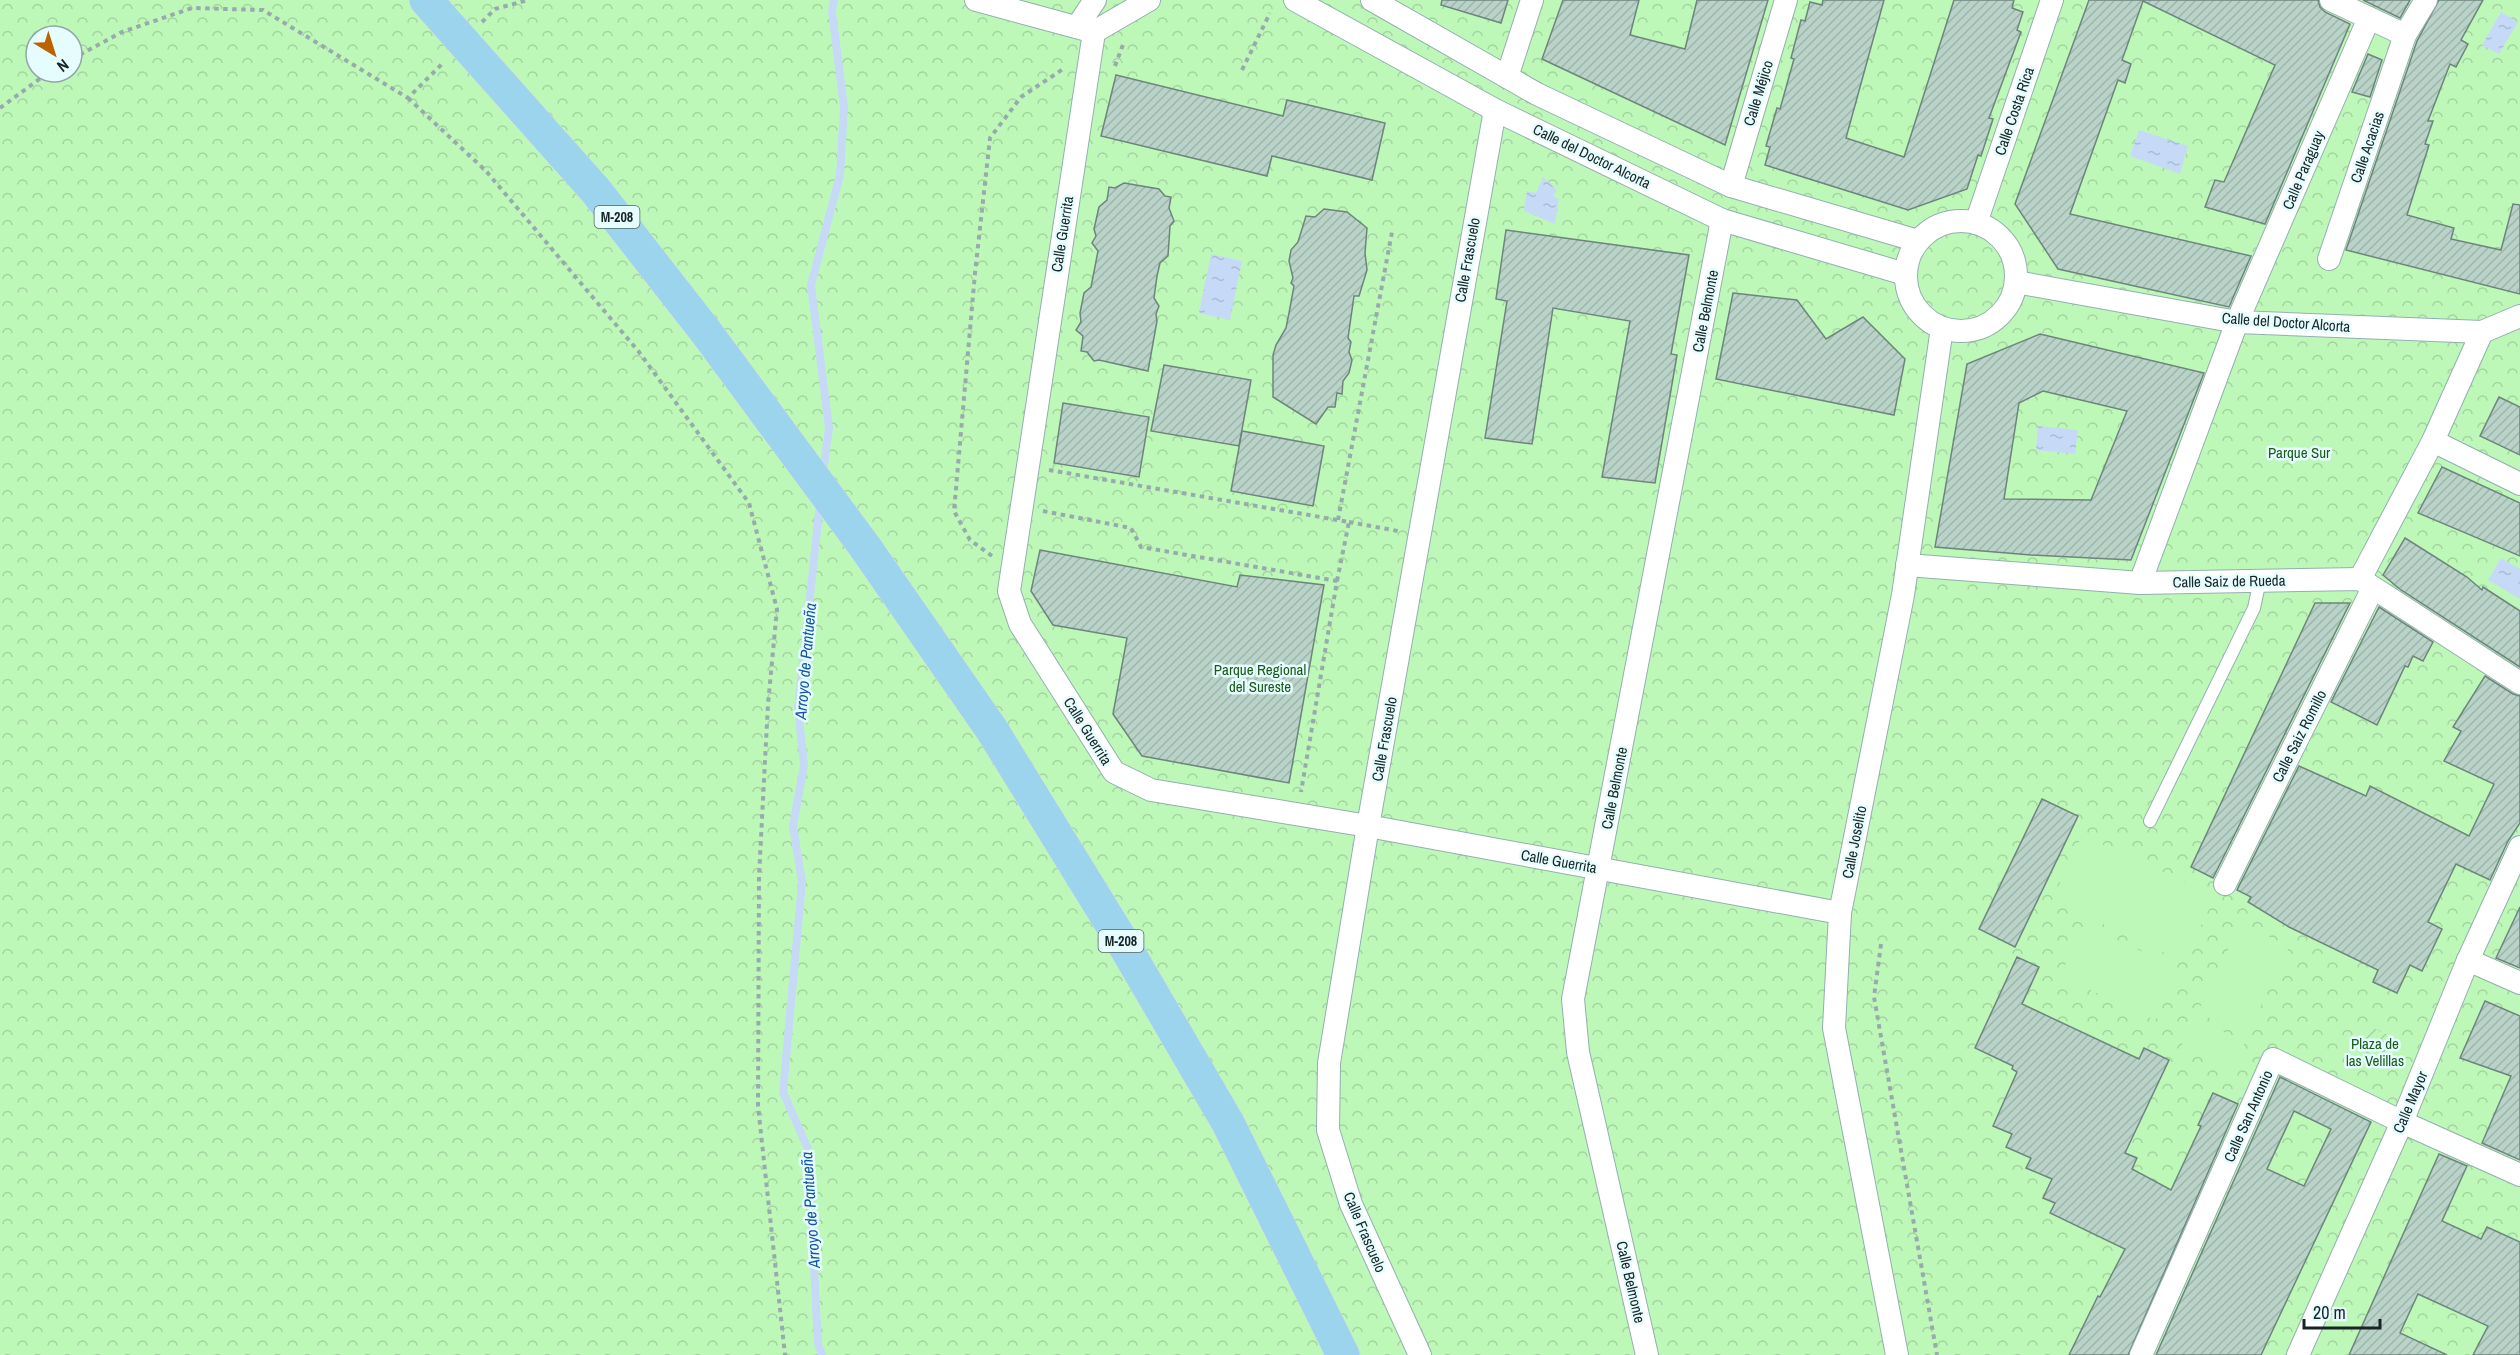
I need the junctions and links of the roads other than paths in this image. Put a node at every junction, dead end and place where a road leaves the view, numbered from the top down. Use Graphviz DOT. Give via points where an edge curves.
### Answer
graph roads {
  1 [pos="426,0"];
  2 [pos="976,0"];
  3 [pos="1095,0"];
  4 [pos="1149,0"];
  5 [pos="1295,0"];
  6 [pos="1372,0"];
  7 [pos="1532,0"];
  8 [pos="1786,0"];
  9 [pos="2052,0"];
  10 [pos="2331,0"];
  11 [pos="2426,0"];
  12 [pos="2369,18"];
  13 [pos="1086,30"];
  14 [pos="2405,35"];
  15 [pos="1507,77"];
  16 [pos="1495,110"];
  17 [pos="1731,186"];
  18 [pos="1722,220"];
  19 [pos="1976,223"];
  20 [pos="1918,241"];
  21 [pos="2329,259"];
  22 [pos="1905,274"];
  23 [pos="2016,282"];
  24 [pos="2520,316"];
  25 [pos="2237,322"];
  26 [pos="1942,328"];
  27 [pos="2482,332"];
  28 [pos="2433,441"];
  29 [pos="2520,484"];
  30 [pos="1907,565"];
  31 [pos="2259,580"];
  32 [pos="2140,583"];
  33 [pos="2366,583"];
  34 [pos="2520,683"];
  35 [pos="2150,821"];
  36 [pos="1368,826"];
  37 [pos="2520,848"];
  38 [pos="1599,868"];
  39 [pos="2225,884"];
  40 [pos="2511,890"];
  41 [pos="1840,913"];
  42 [pos="2468,960"];
  43 [pos="2520,983"];
  44 [pos="2402,1122"];
  45 [pos="2520,1175"];
  46 [pos="1343,1355"];
  47 [pos="1420,1355"];
  48 [pos="1647,1355"];
  49 [pos="1897,1355"];
  50 [pos="2141,1355"];
  51 [pos="2298,1355"];
  1 -- 46 [label="main road, M-208" via="596,190 792,447 992,730 1228,1122"];
  2 -- 13 [label="street"];
  3 -- 13 [label="street, Calle Guerrita"];
  4 -- 13 [label="street"];
  5 -- 16 [label="street, Calle del Doctor Alcorta"];
  6 -- 15 [label="street, Calle del Doctor Alcorta"];
  7 -- 15 [label="street"];
  8 -- 17 [label="street, Calle Méjico"];
  9 -- 19 [label="street, Calle Costa Rica"];
  10 -- 12 [label="street"];
  11 -- 14 [label="street, Calle Acacias"];
  12 -- 14 [label="street"];
  12 -- 25 [label="street, Calle Paraguay"];
  13 -- 36 [label="street, Calle Guerrita" via="1009,591 1020,624 1114,772 1151,790"];
  14 -- 21 [label="street, Calle Acacias"];
  15 -- 17 [label="street, Calle del Doctor Alcorta"];
  16 -- 18 [label="street, Calle del Doctor Alcorta"];
  16 -- 36 [label="street, Calle Frascuelo"];
  17 -- 20 [label="street, Calle del Doctor Alcorta"];
  18 -- 22 [label="street, Calle del Doctor Alcorta"];
  18 -- 38 [label="street, Calle Belmonte"];
  19 -- 20 [label="street" via="1954,221 1935,228"];
  19 -- 23 [label="street" via="1993,231 2007,245"];
  20 -- 22 [label="street"];
  22 -- 26 [label="street" via="1907,291 1915,307"];
  23 -- 25 [label="street, Calle del Doctor Alcorta"];
  23 -- 26 [label="street" via="2008,305 1990,323 1967,331"];
  24 -- 27 [label="street, Calle del Doctor Alcorta"];
  25 -- 27 [label="street, Calle del Doctor Alcorta"];
  25 -- 32 [label="street, Calle Paraguay"];
  26 -- 30 [label="street, Calle Joselito"];
  27 -- 28 [label="street, Calle Saiz Romillo"];
  28 -- 29 [label="street"];
  28 -- 33 [label="street, Calle Saiz Romillo"];
  30 -- 32 [label="street, Calle Saiz de Rueda"];
  30 -- 41 [label="street, Calle Joselito"];
  31 -- 32 [label="street, Calle Saiz de Rueda"];
  31 -- 33 [label="street, Calle Saiz de Rueda"];
  31 -- 35 [label="lane" via="2254,608"];
  33 -- 34 [label="street"];
  33 -- 39 [label="street, Calle Saiz Romillo"];
  36 -- 38 [label="street, Calle Guerrita"];
  36 -- 47 [label="street, Calle Frascuelo" via="1329,1063 1328,1130 1351,1204"];
  37 -- 40 [label="street, Calle Mayor"];
  38 -- 41 [label="street, Calle Guerrita"];
  38 -- 48 [label="street, Calle Belmonte" via="1573,999 1578,1052"];
  40 -- 42 [label="street, Calle Mayor"];
  41 -- 49 [label="street, Calle Joselito" via="1834,1028"];
  42 -- 43 [label="street"];
  42 -- 44 [label="street, Calle Mayor"];
  44 -- 45 [label="street, Calle San Antonio"];
  44 -- 50 [label="street, Calle San Antonio" via="2273,1059"];
  44 -- 51 [label="street, Calle Mayor"];
}
